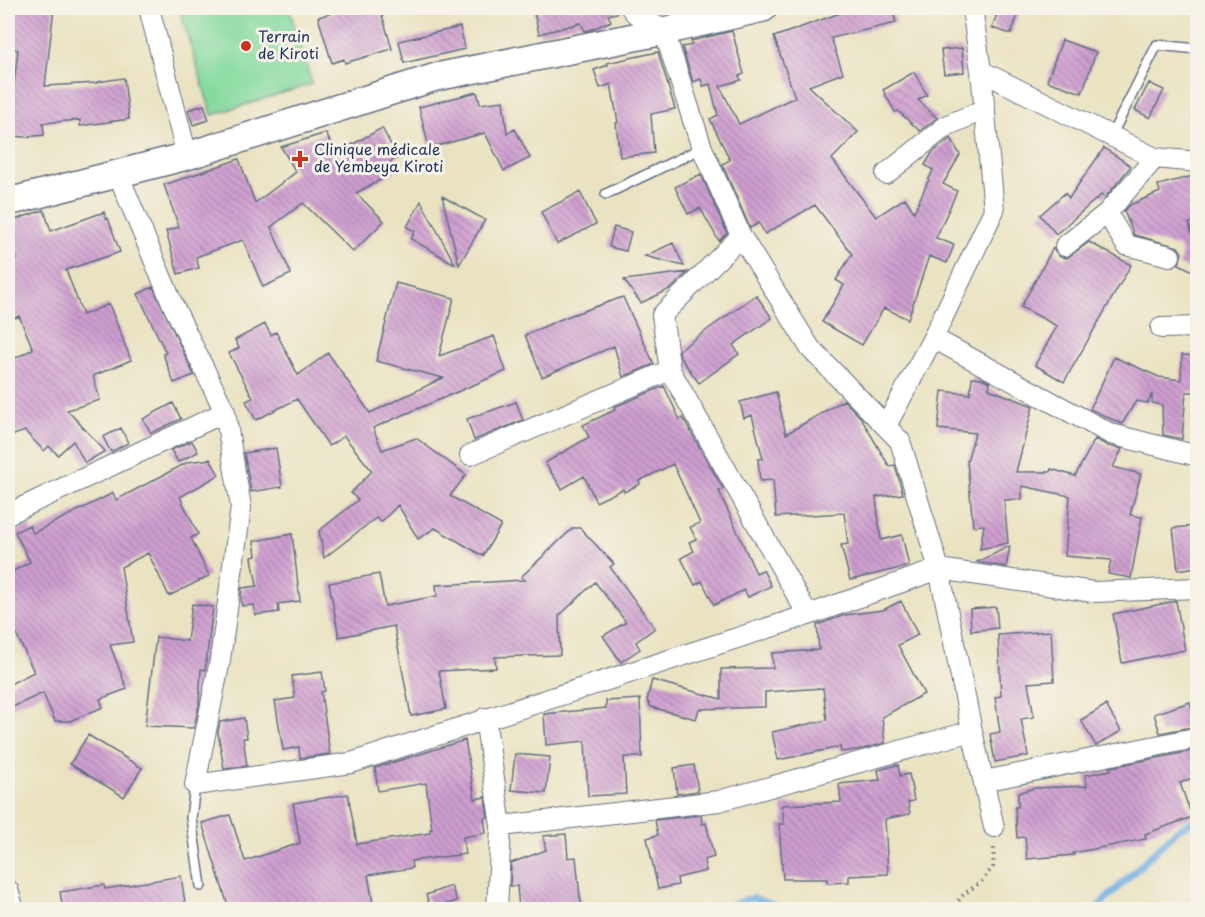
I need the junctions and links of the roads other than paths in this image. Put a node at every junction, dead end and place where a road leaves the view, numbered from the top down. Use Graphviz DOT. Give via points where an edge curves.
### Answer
graph roads {
  1 [pos="149,8"];
  2 [pos="631,8"];
  3 [pos="763,8"];
  4 [pos="972,8"];
  5 [pos="664,31"];
  6 [pos="1197,50"];
  7 [pos="981,71"];
  8 [pos="985,109"];
  9 [pos="1111,136"];
  10 [pos="702,147"];
  11 [pos="187,156"];
  12 [pos="1155,158"];
  13 [pos="1197,162"];
  14 [pos="118,174"];
  15 [pos="886,174"];
  16 [pos="606,194"];
  17 [pos="8,202"];
  18 [pos="1107,213"];
  19 [pos="741,236"];
  20 [pos="1065,246"];
  21 [pos="1170,256"];
  22 [pos="1197,327"];
  23 [pos="1161,328"];
  24 [pos="933,338"];
  25 [pos="670,370"];
  26 [pos="225,412"];
  27 [pos="886,426"];
  28 [pos="1190,454"];
  29 [pos="470,455"];
  30 [pos="8,514"];
  31 [pos="939,569"];
  32 [pos="1197,588"];
  33 [pos="808,615"];
  34 [pos="485,718"];
  35 [pos="972,731"];
  36 [pos="1195,738"];
  37 [pos="984,781"];
  38 [pos="195,785"];
  39 [pos="501,826"];
  40 [pos="994,827"];
  41 [pos="201,886"];
  42 [pos="8,890"];
  43 [pos="14,909"];
  44 [pos="497,909"];
  1 -- 11 [label="street"];
  2 -- 5 [label="street"];
  3 -- 5 [label="street"];
  4 -- 7 [label="street"];
  5 -- 10 [label="street"];
  5 -- 11 [label="street" via="436,77"];
  6 -- 9 [label="lane" via="1157,45"];
  7 -- 8 [label="street"];
  7 -- 9 [label="street"];
  8 -- 15 [label="street" via="946,126"];
  8 -- 24 [label="street" via="994,210"];
  9 -- 12 [label="street"];
  10 -- 16 [label="lane"];
  10 -- 19 [label="street"];
  11 -- 14 [label="street"];
  12 -- 13 [label="street"];
  12 -- 18 [label="street"];
  14 -- 17 [label="street"];
  14 -- 26 [label="street" via="173,306"];
  18 -- 20 [label="street"];
  18 -- 21 [label="street" via="1125,245"];
  19 -- 25 [label="street" via="662,315"];
  19 -- 27 [label="street" via="810,348"];
  22 -- 23 [label="street"];
  24 -- 27 [label="street"];
  24 -- 28 [label="street" via="1111,434"];
  25 -- 29 [label="street"];
  25 -- 33 [label="street"];
  26 -- 30 [label="street"];
  26 -- 38 [label="street" via="241,507 220,660"];
  27 -- 31 [label="street" via="900,441"];
  31 -- 32 [label="street" via="1094,592"];
  31 -- 33 [label="street"];
  31 -- 35 [label="street"];
  33 -- 34 [label="street"];
  34 -- 38 [label="street" via="351,763"];
  34 -- 39 [label="street"];
  35 -- 37 [label="street"];
  35 -- 39 [label="street" via="719,801"];
  36 -- 37 [label="street"];
  37 -- 40 [label="street"];
  38 -- 41 [label="lane" via="191,818"];
  39 -- 44 [label="street"];
  42 -- 43 [label="street"];
}
